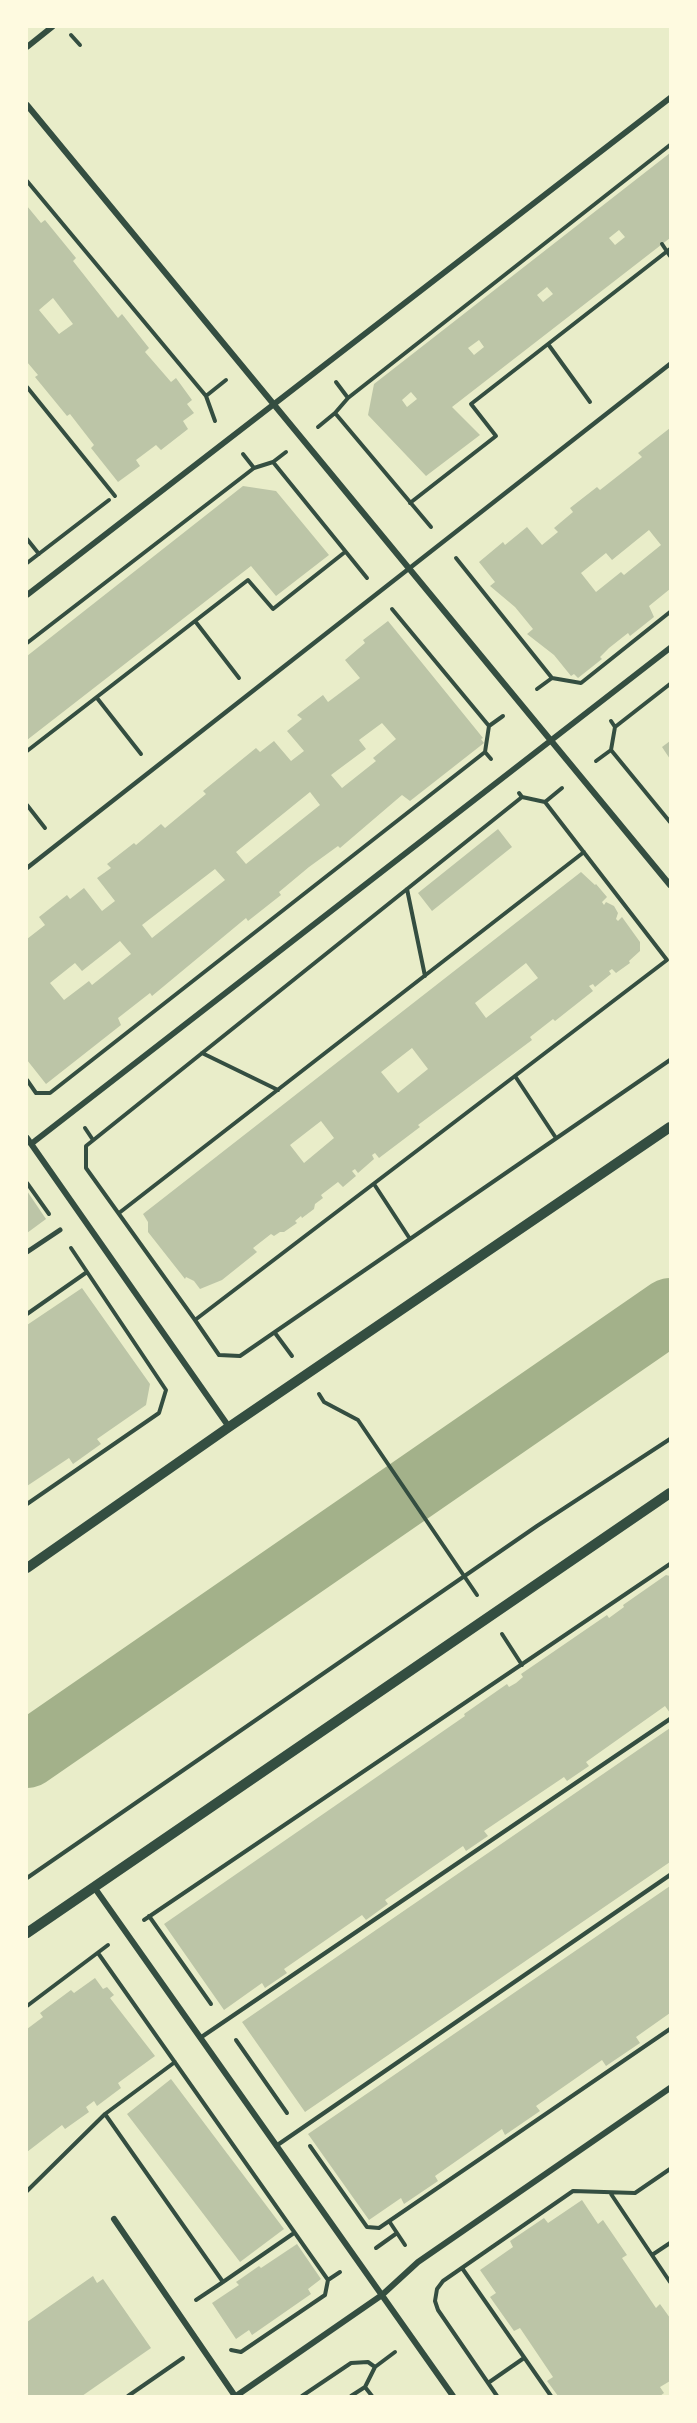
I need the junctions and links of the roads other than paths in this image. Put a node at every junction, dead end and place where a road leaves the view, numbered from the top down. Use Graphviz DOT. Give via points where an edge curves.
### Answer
graph roads {
  1 [pos="52,27"];
  2 [pos="27,48"];
  3 [pos="670,98"];
  4 [pos="27,105"];
  5 [pos="670,364"];
  6 [pos="273,404"];
  7 [pos="409,569"];
  8 [pos="27,595"];
  9 [pos="670,648"];
  10 [pos="551,741"];
  11 [pos="27,868"];
  12 [pos="670,885"];
  13 [pos="670,1127"];
  14 [pos="29,1141"];
  15 [pos="60,1230"];
  16 [pos="27,1252"];
  17 [pos="229,1427"];
  18 [pos="670,1493"];
  19 [pos="27,1568"];
  20 [pos="670,1719"];
  21 [pos="670,1875"];
  22 [pos="94,1887"];
  23 [pos="27,1933"];
  24 [pos="200,2038"];
  25 [pos="670,2088"];
  26 [pos="276,2146"];
  27 [pos="114,2219"];
  28 [pos="382,2295"];
  29 [pos="235,2396"];
  30 [pos="453,2396"];
  1 -- 2 [label="street"];
  3 -- 6 [label="street"];
  4 -- 6 [label="street"];
  5 -- 7 [label="lane"];
  6 -- 7 [label="street"];
  6 -- 8 [label="street"];
  7 -- 10 [label="street"];
  7 -- 11 [label="lane"];
  9 -- 10 [label="street"];
  10 -- 12 [label="street"];
  10 -- 14 [label="street"];
  13 -- 17 [label="street"];
  14 -- 17 [label="street"];
  15 -- 16 [label="street"];
  17 -- 19 [label="street"];
  18 -- 22 [label="street"];
  20 -- 24 [label="lane"];
  21 -- 26 [label="lane"];
  22 -- 23 [label="street"];
  22 -- 24 [label="street"];
  24 -- 26 [label="street"];
  25 -- 28 [label="street" via="418,2262"];
  26 -- 28 [label="street"];
  27 -- 29 [label="street"];
  28 -- 29 [label="street"];
  28 -- 30 [label="street"];
}
